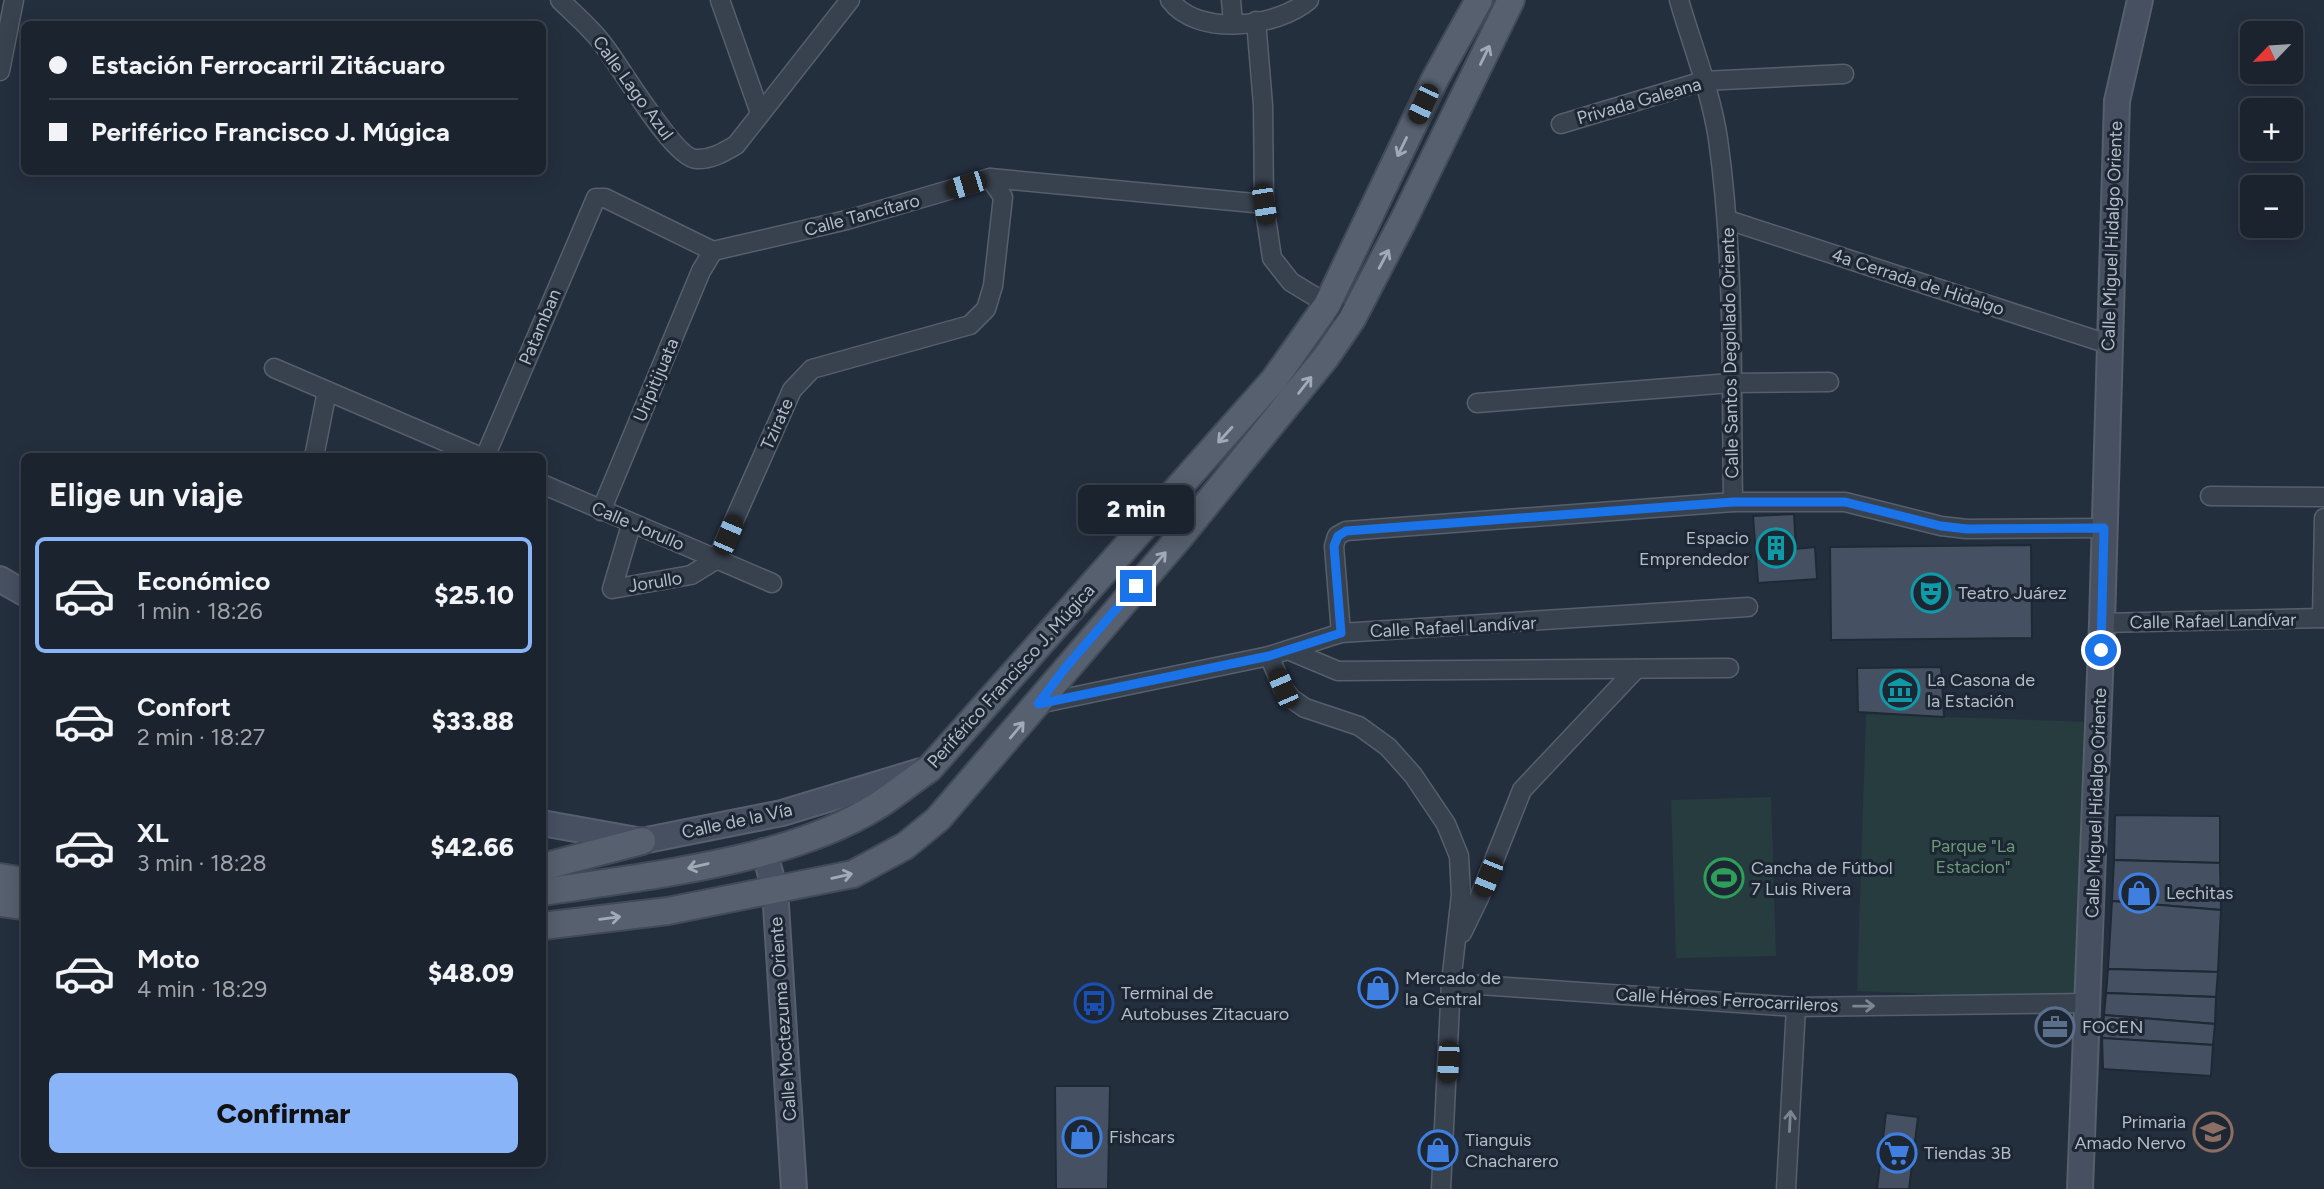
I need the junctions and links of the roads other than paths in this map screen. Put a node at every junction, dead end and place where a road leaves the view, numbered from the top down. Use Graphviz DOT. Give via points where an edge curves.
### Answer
graph roads {
  1 [pos="14,0"];
  2 [pos="560,0"];
  3 [pos="720,0"];
  4 [pos="1170,0"];
  5 [pos="1231,0"];
  6 [pos="1309,0"];
  7 [pos="1479,0"];
  8 [pos="1511,0"];
  9 [pos="1679,0"];
  10 [pos="2140,0"];
  11 [pos="844,3"];
  12 [pos="1256,21"];
  13 [pos="1233,23"];
  14 [pos="0,71"];
  15 [pos="1844,74"];
  16 [pos="1703,81"];
  17 [pos="760,113"];
  18 [pos="1560,124"];
  19 [pos="990,178"];
  20 [pos="1264,204"];
  21 [pos="1728,220"];
  22 [pos="713,251"];
  23 [pos="1327,305"];
  24 [pos="1352,319"];
  25 [pos="2108,344"];
  26 [pos="274,368"];
  27 [pos="1829,382"];
  28 [pos="1731,383"];
  29 [pos="327,391"];
  30 [pos="1477,403"];
  31 [pos="458,452"];
  32 [pos="315,453"];
  33 [pos="485,453"];
  34 [pos="546,486"];
  35 [pos="2210,496"];
  36 [pos="2324,497"];
  37 [pos="1733,502"];
  38 [pos="601,511"];
  39 [pos="2324,518"];
  40 [pos="631,524"];
  41 [pos="2104,528"];
  42 [pos="717,559"];
  43 [pos="0,579"];
  44 [pos="772,583"];
  45 [pos="21,591"];
  46 [pos="1748,607"];
  47 [pos="2323,618"];
  48 [pos="2102,623"];
  49 [pos="1341,633"];
  50 [pos="1288,650"];
  51 [pos="1269,656"];
  52 [pos="1636,668"];
  53 [pos="1728,668"];
  54 [pos="1038,704"];
  55 [pos="936,760"];
  56 [pos="973,782"];
  57 [pos="546,824"];
  58 [pos="642,841"];
  59 [pos="764,851"];
  60 [pos="546,866"];
  61 [pos="0,877"];
  62 [pos="21,880"];
  63 [pos="775,890"];
  64 [pos="546,891"];
  65 [pos="0,902"];
  66 [pos="21,906"];
  67 [pos="546,926"];
  68 [pos="1458,939"];
  69 [pos="1451,984"];
  70 [pos="2088,1003"];
  71 [pos="1796,1007"];
  72 [pos="794,1189"];
  73 [pos="1441,1189"];
  74 [pos="1786,1189"];
  75 [pos="2080,1189"];
  1 -- 14 [label="street"];
  2 -- 17 [label="street, Calle Lago Azul" via="600,39 681,153 695,160 715,157 736,145"];
  3 -- 17 [label="street"];
  4 -- 13 [label="street" via="1194,18 1214,25"];
  5 -- 13 [label="street"];
  6 -- 12 [label="street" via="1288,15"];
  7 -- 23 [label="main road, Periférico Francisco J. Múgica, one-way" via="1435,79"];
  24 -- 8 [label="main road, Periférico Francisco J. Múgica, one-way"];
  9 -- 16 [label="street, Calle Santos Degollado Oriente"];
  10 -- 25 [label="street, Calle Miguel Hidalgo Oriente" via="2117,101"];
  11 -- 17 [label="street, Calle Lago Azul"];
  12 -- 13 [label="street"];
  12 -- 20 [label="street"];
  15 -- 16 [label="street, Privada Galeana"];
  16 -- 18 [label="street, Privada Galeana"];
  16 -- 21 [label="street, Calle Santos Degollado Oriente" via="1717,136"];
  19 -- 20 [label="street, Calle Tancítaro"];
  19 -- 22 [label="street, Calle Tancítaro" via="847,220"];
  19 -- 42 [label="street, Tzirate" via="1003,197 997,263 986,309 970,325 812,369 792,390"];
  20 -- 23 [label="street" via="1272,258 1292,282"];
  21 -- 25 [label="street, 4a Cerrada de Hidalgo"];
  21 -- 28 [label="street, Calle Santos Degollado Oriente"];
  22 -- 33 [label="street, Patamban" via="605,198 596,198"];
  22 -- 38 [label="street, Uripitijuata"];
  23 -- 24 [label="street"];
  23 -- 55 [label="main road, Periférico Francisco J. Múgica, one-way" via="1274,380"];
  54 -- 24 [label="main road, Periférico Francisco J. Múgica, one-way" via="1292,403"];
  25 -- 41 [label="street, Calle Miguel Hidalgo Oriente"];
  26 -- 29 [label="street"];
  27 -- 28 [label="street"];
  28 -- 30 [label="street"];
  28 -- 37 [label="street, Calle Santos Degollado Oriente"];
  29 -- 31 [label="street"];
  29 -- 32 [label="street"];
  34 -- 38 [label="street, Calle Jorullo"];
  35 -- 36 [label="street"];
  37 -- 41 [label="street" via="1845,502 1967,529"];
  37 -- 49 [label="street" via="1346,531 1334,546"];
  38 -- 40 [label="street, Calle Jorullo"];
  39 -- 47 [label="street"];
  40 -- 42 [label="street, Calle Jorullo"];
  40 -- 42 [label="street, Jorullo" via="612,589 691,575"];
  41 -- 48 [label="street, Calle Miguel Hidalgo Oriente"];
  42 -- 44 [label="street, Calle Jorullo"];
  43 -- 45 [label="street"];
  46 -- 49 [label="street, Calle Rafael Landívar"];
  47 -- 48 [label="street, Calle Rafael Landívar"];
  48 -- 70 [label="street, Calle Miguel Hidalgo Oriente"];
  49 -- 50 [label="street, Calle Rafael Landívar"];
  50 -- 51 [label="street, Calle Rafael Landívar"];
  50 -- 52 [label="street" via="1338,671"];
  51 -- 54 [label="street, Calle Rafael Landívar"];
  51 -- 68 [label="street" via="1292,699 1359,726 1388,747 1446,824 1459,856"];
  52 -- 53 [label="street"];
  52 -- 68 [label="street" via="1522,790"];
  56 -- 54 [label="main road, Periférico Francisco J. Múgica, one-way"];
  55 -- 56 [label="main road"];
  55 -- 58 [label="street, Calle de la Vía" via="793,810"];
  55 -- 59 [label="main road, Periférico Francisco J. Múgica" via="866,812"];
  63 -- 56 [label="main road, Periférico Francisco J. Múgica, one-way" via="853,874 874,863 905,846"];
  57 -- 58 [label="street, Calle de la Vía"];
  58 -- 60 [label="main road"];
  59 -- 63 [label="street, Calle Moctezuma Oriente"];
  59 -- 64 [label="main road, Periférico Francisco J. Múgica, one-way" via="662,874"];
  61 -- 62 [label="main road"];
  67 -- 63 [label="main road, Periférico Francisco J. Múgica, one-way" via="668,911"];
  63 -- 72 [label="street, Calle Moctezuma Oriente"];
  65 -- 66 [label="main road"];
  68 -- 69 [label="street"];
  69 -- 71 [label="street, Calle Héroes Ferrocarrileros"];
  69 -- 73 [label="street"];
  71 -- 70 [label="street, Calle Héroes Ferrocarrileros, one-way"];
  70 -- 75 [label="street, Calle Miguel Hidalgo Oriente"];
  74 -- 71 [label="street, one-way"];
}
